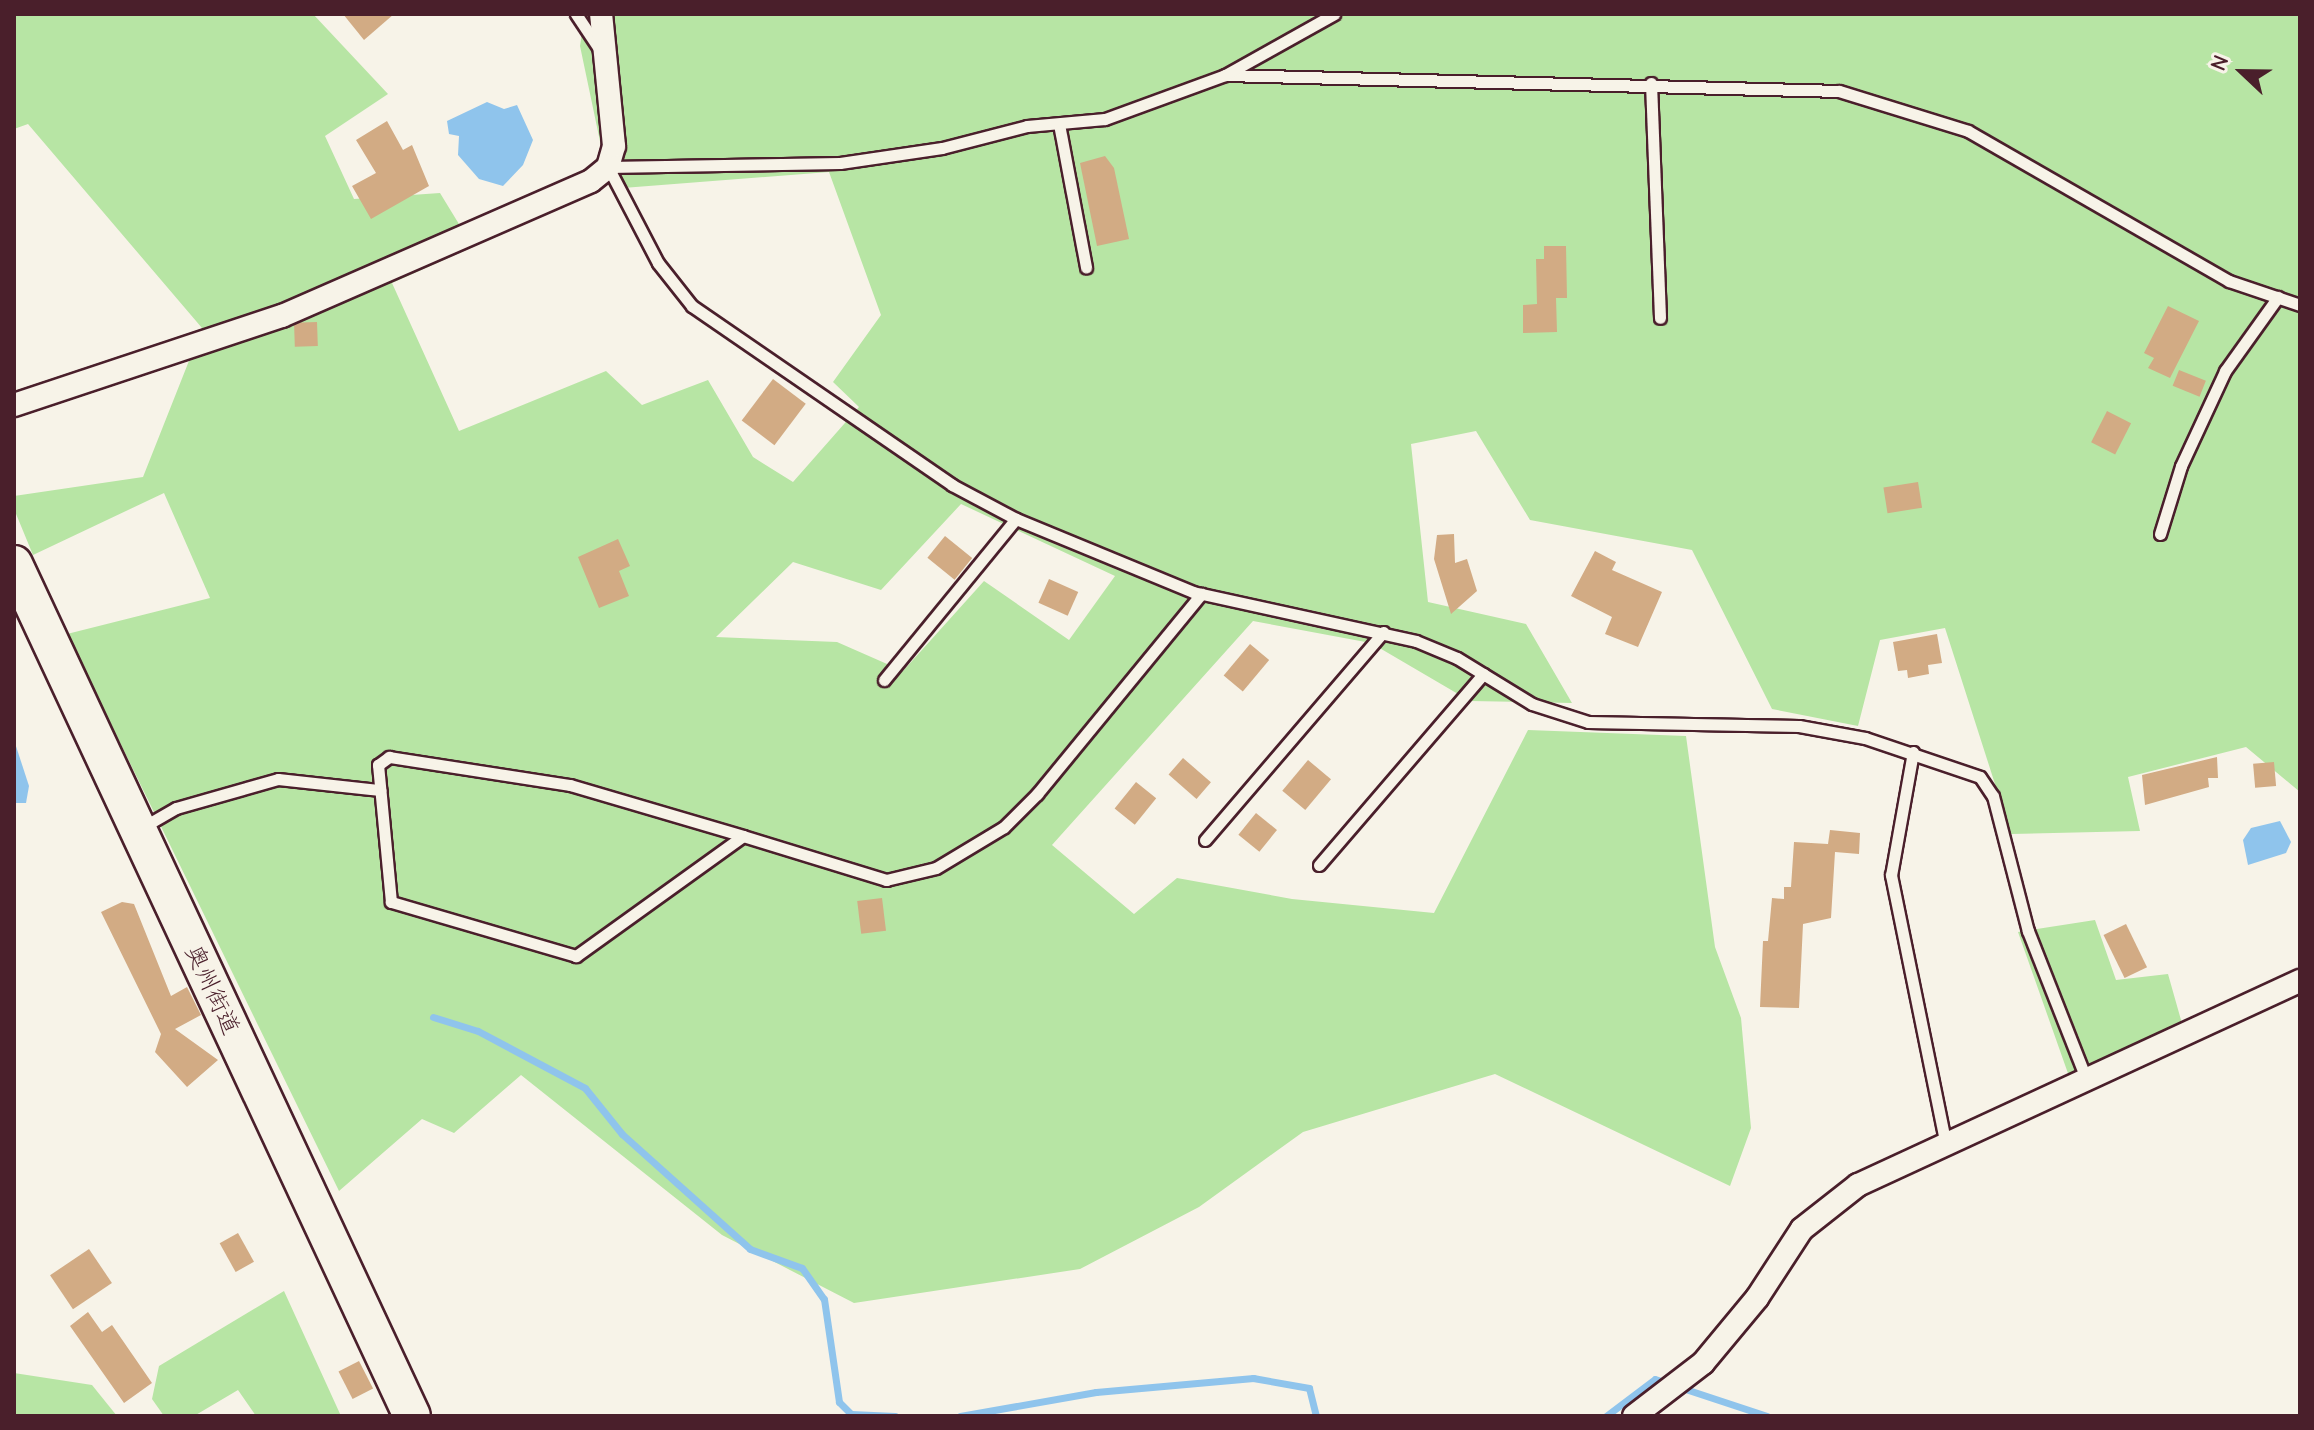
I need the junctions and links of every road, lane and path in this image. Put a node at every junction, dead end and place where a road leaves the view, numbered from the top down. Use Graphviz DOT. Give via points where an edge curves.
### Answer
graph roads {
  1 [pos="576,14"];
  2 [pos="601,14"];
  3 [pos="1334,14"];
  4 [pos="603,54"];
  5 [pos="1225,75"];
  6 [pos="1651,83"];
  7 [pos="1059,124"];
  8 [pos="608,167"];
  9 [pos="1086,267"];
  10 [pos="2278,297"];
  11 [pos="2300,305"];
  12 [pos="1660,318"];
  13 [pos="14,405"];
  14 [pos="1016,519"];
  15 [pos="2160,534"];
  16 [pos="14,564"];
  17 [pos="1201,594"];
  18 [pos="1383,632"];
  19 [pos="1483,674"];
  20 [pos="884,680"];
  21 [pos="1913,752"];
  22 [pos="380,790"];
  23 [pos="137,830"];
  24 [pos="743,836"];
  25 [pos="1205,840"];
  26 [pos="1319,865"];
  27 [pos="2300,981"];
  28 [pos="2087,1081"];
  29 [pos="1946,1145"];
  30 [pos="412,1416"];
  31 [pos="1634,1416"];
  1 -- 4 [label="lane"];
  2 -- 4 [label="street"];
  3 -- 5 [label="lane"];
  4 -- 8 [label="street" via="614,146"];
  5 -- 6 [label="lane"];
  5 -- 7 [label="lane" via="1155,105"];
  6 -- 10 [label="lane" via="1839,91 1902,108 1968,131 2189,259"];
  6 -- 12 [label="lane"];
  7 -- 8 [label="lane" via="840,163"];
  7 -- 9 [label="lane"];
  8 -- 13 [label="street" via="543,203 282,316"];
  8 -- 14 [label="lane" via="658,263 692,306 952,485"];
  10 -- 11 [label="lane"];
  10 -- 15 [label="lane" via="2225,371 2181,466"];
  14 -- 17 [label="lane"];
  14 -- 20 [label="lane"];
  16 -- 23 [label="highway, 奥州街道"];
  17 -- 18 [label="lane"];
  17 -- 24 [label="lane" via="1037,794 1004,827 936,868 886,880"];
  18 -- 19 [label="lane"];
  18 -- 25 [label="lane"];
  19 -- 21 [label="lane" via="1532,704 1588,722 1799,726"];
  19 -- 26 [label="lane"];
  21 -- 28 [label="lane" via="1980,777 1993,796 2028,931"];
  21 -- 29 [label="lane" via="1891,875"];
  22 -- 23 [label="lane" via="278,779 176,808"];
  22 -- 24 [label="lane" via="378,765 389,757 570,785"];
  22 -- 24 [label="lane" via="391,902 576,956"];
  23 -- 30 [label="highway, 奥州街道"];
  27 -- 28 [label="street"];
  28 -- 29 [label="street"];
  29 -- 31 [label="street" via="1858,1185 1802,1229 1733,1331"];
}
